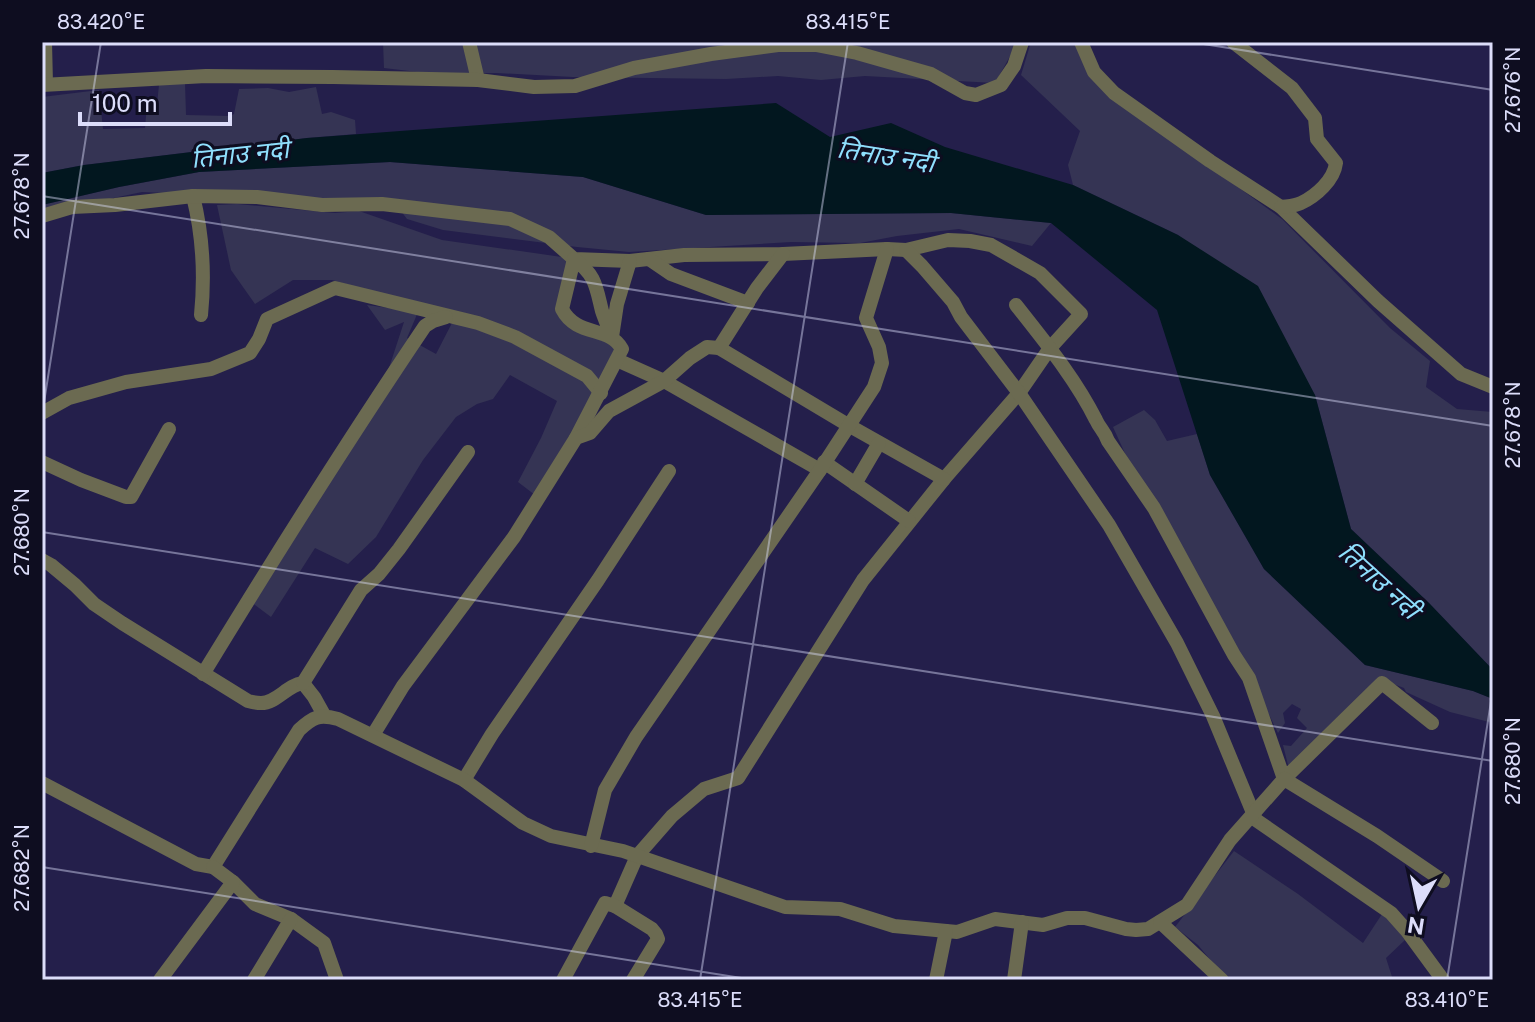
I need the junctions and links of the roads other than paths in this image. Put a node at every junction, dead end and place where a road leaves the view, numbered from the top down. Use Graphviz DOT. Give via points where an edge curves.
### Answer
graph roads {
  1 [pos="45,42"];
  2 [pos="469,42"];
  3 [pos="1022,42"];
  4 [pos="1081,42"];
  5 [pos="1233,42"];
  6 [pos="478,80"];
  7 [pos="44,84"];
  8 [pos="193,196"];
  9 [pos="1281,207"];
  10 [pos="42,216"];
  11 [pos="887,249"];
  12 [pos="906,250"];
  13 [pos="783,254"];
  14 [pos="574,259"];
  15 [pos="649,259"];
  16 [pos="630,261"];
  17 [pos="748,303"];
  18 [pos="1016,305"];
  19 [pos="201,315"];
  20 [pos="447,317"];
  21 [pos="612,337"];
  22 [pos="719,348"];
  23 [pos="1050,348"];
  24 [pos="617,360"];
  25 [pos="664,381"];
  26 [pos="1493,387"];
  27 [pos="601,393"];
  28 [pos="1019,393"];
  29 [pos="42,413"];
  30 [pos="848,425"];
  31 [pos="169,429"];
  32 [pos="576,438"];
  33 [pos="879,443"];
  34 [pos="468,452"];
  35 [pos="42,462"];
  36 [pos="822,466"];
  37 [pos="669,471"];
  38 [pos="944,479"];
  39 [pos="855,484"];
  40 [pos="909,521"];
  41 [pos="42,560"];
  42 [pos="203,674"];
  43 [pos="303,683"];
  44 [pos="324,715"];
  45 [pos="1432,723"];
  46 [pos="373,735"];
  47 [pos="1284,779"];
  48 [pos="464,780"];
  49 [pos="42,783"];
  50 [pos="1253,814"];
  51 [pos="591,846"];
  52 [pos="637,856"];
  53 [pos="213,867"];
  54 [pos="1443,881"];
  55 [pos="233,882"];
  56 [pos="615,906"];
  57 [pos="291,919"];
  58 [pos="1022,922"];
  59 [pos="1160,922"];
  60 [pos="946,931"];
  61 [pos="160,980"];
  62 [pos="254,980"];
  63 [pos="337,980"];
  64 [pos="563,980"];
  65 [pos="633,980"];
  66 [pos="936,980"];
  67 [pos="1014,980"];
  68 [pos="1222,980"];
  69 [pos="1443,980"];
  1 -- 7 [label="street"];
  2 -- 6 [label="street"];
  3 -- 6 [label="street" via="1001,85 976,95 931,74 816,45 711,54 634,68 575,86"];
  4 -- 9 [label="street" via="1094,72 1114,93"];
  5 -- 9 [label="street" via="1292,88 1315,118 1317,139 1336,163 1317,194"];
  6 -- 7 [label="street" via="206,76"];
  8 -- 10 [label="street" via="72,207"];
  8 -- 14 [label="street" via="382,204 510,219 549,237"];
  8 -- 19 [label="street" via="204,279"];
  9 -- 26 [label="street" via="1461,374"];
  11 -- 12 [label="street"];
  11 -- 13 [label="street"];
  11 -- 30 [label="street" via="866,318 882,363 874,387"];
  12 -- 23 [label="street" via="948,240 970,241 991,245 1040,273 1081,314"];
  12 -- 28 [label="street" via="953,302"];
  13 -- 15 [label="street"];
  13 -- 17 [label="street"];
  14 -- 16 [label="street"];
  14 -- 21 [label="street" via="588,269 598,288"];
  14 -- 21 [label="street" via="562,309 575,325"];
  15 -- 16 [label="street"];
  15 -- 17 [label="street" via="671,274"];
  16 -- 21 [label="street"];
  17 -- 22 [label="street"];
  18 -- 23 [label="street"];
  20 -- 27 [label="street" via="515,337 587,376"];
  20 -- 29 [label="street" via="335,288 267,319 250,353 211,369 126,382 69,398"];
  20 -- 42 [label="street" via="425,326"];
  21 -- 24 [label="street" via="622,349"];
  22 -- 25 [label="street" via="707,347"];
  22 -- 30 [label="street"];
  23 -- 28 [label="street"];
  23 -- 47 [label="street" via="1154,508 1249,678"];
  24 -- 25 [label="street"];
  24 -- 27 [label="street"];
  25 -- 32 [label="street" via="609,411 590,433"];
  25 -- 36 [label="street"];
  27 -- 32 [label="street"];
  28 -- 38 [label="street"];
  28 -- 50 [label="street" via="1109,525 1177,643"];
  30 -- 33 [label="street"];
  30 -- 36 [label="street"];
  31 -- 35 [label="street" via="131,497"];
  32 -- 46 [label="street" via="514,537 436,639"];
  33 -- 38 [label="street"];
  33 -- 39 [label="street"];
  34 -- 43 [label="street" via="399,549 361,590"];
  36 -- 39 [label="street"];
  36 -- 51 [label="street" via="636,737 605,790"];
  37 -- 48 [label="street"];
  38 -- 40 [label="street"];
  39 -- 40 [label="street"];
  40 -- 52 [label="street" via="863,580 738,778 704,789"];
  41 -- 42 [label="street" via="94,604"];
  42 -- 43 [label="street" via="248,701 263,704"];
  43 -- 44 [label="street"];
  44 -- 46 [label="street"];
  44 -- 53 [label="street" via="299,730"];
  45 -- 47 [label="street" via="1382,683"];
  46 -- 48 [label="street"];
  47 -- 50 [label="street"];
  47 -- 54 [label="street"];
  48 -- 51 [label="street" via="523,823"];
  49 -- 53 [label="street" via="196,864"];
  50 -- 59 [label="street" via="1187,905"];
  50 -- 69 [label="street" via="1391,913"];
  51 -- 52 [label="street"];
  52 -- 56 [label="street"];
  52 -- 60 [label="street" via="785,907 840,909 894,926"];
  53 -- 55 [label="street"];
  55 -- 57 [label="street" via="255,904"];
  55 -- 61 [label="street"];
  56 -- 64 [label="street" via="605,903"];
  56 -- 65 [label="street" via="658,939"];
  57 -- 62 [label="street"];
  57 -- 63 [label="street" via="324,943"];
  58 -- 59 [label="street" via="1043,925 1085,918 1136,930"];
  58 -- 60 [label="street" via="995,919"];
  58 -- 67 [label="street"];
  59 -- 68 [label="street"];
  60 -- 66 [label="street"];
}
